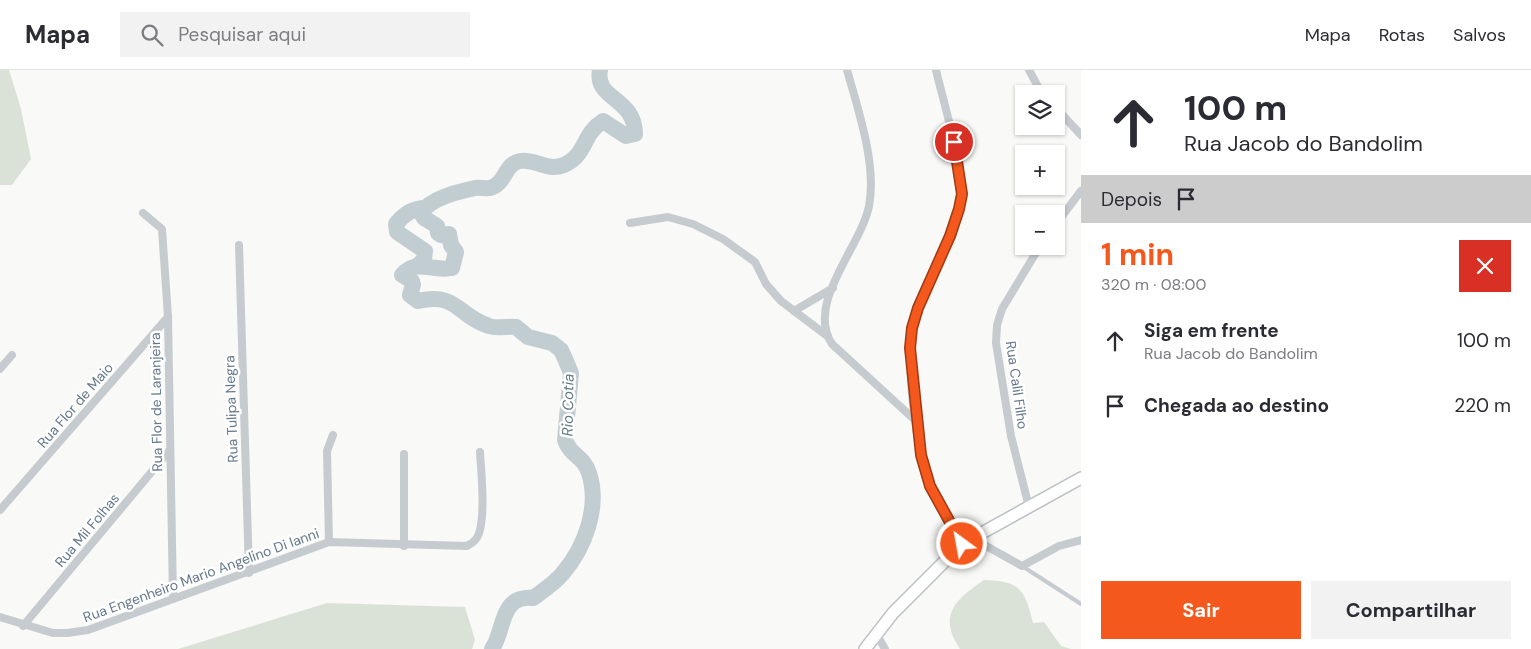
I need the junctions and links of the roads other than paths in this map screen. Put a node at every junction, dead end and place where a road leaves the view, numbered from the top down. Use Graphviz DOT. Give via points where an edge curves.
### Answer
graph roads {
  1 [pos="847,70"];
  2 [pos="936,70"];
  3 [pos="1029,70"];
  4 [pos="1037,85"];
  5 [pos="1065,118"];
  6 [pos="1081,135"];
  7 [pos="1081,191"];
  8 [pos="1065,212"];
  9 [pos="143,213"];
  10 [pos="630,223"];
  11 [pos="239,245"];
  12 [pos="1035,255"];
  13 [pos="833,288"];
  14 [pos="794,311"];
  15 [pos="168,316"];
  16 [pos="826,335"];
  17 [pos="12,355"];
  18 [pos="0,369"];
  19 [pos="916,421"];
  20 [pos="333,435"];
  21 [pos="169,451"];
  22 [pos="480,452"];
  23 [pos="404,454"];
  24 [pos="1081,478"];
  25 [pos="1028,507"];
  26 [pos="0,510"];
  27 [pos="1081,540"];
  28 [pos="967,541"];
  29 [pos="330,542"];
  30 [pos="404,546"];
  31 [pos="1022,566"];
  32 [pos="249,573"];
  33 [pos="173,599"];
  34 [pos="1081,604"];
  35 [pos="2,616"];
  36 [pos="24,626"];
  37 [pos="877,635"];
  38 [pos="865,649"];
  39 [pos="885,649"];
  1 -- 13 [label="street" via="861,120 869,200"];
  2 -- 19 [label="street" via="957,156 962,194 950,236 912,328 910,348"];
  3 -- 4 [label="street"];
  5 -- 6 [label="street"];
  7 -- 8 [label="street"];
  9 -- 15 [label="street, Rua Flor de Laranjeira" via="162,229"];
  10 -- 14 [label="street" via="668,217 707,231 750,257 773,293"];
  11 -- 32 [label="street, Rua Tulipa Negra"];
  12 -- 25 [label="street, Rua Calil Filho" via="1002,309 996,343"];
  13 -- 14 [label="street"];
  13 -- 16 [label="street" via="824,319"];
  14 -- 16 [label="street"];
  15 -- 21 [label="street, Rua Flor de Laranjeira"];
  15 -- 26 [label="street, Rua Flor de Maio"];
  16 -- 19 [label="street"];
  17 -- 18 [label="street"];
  19 -- 28 [label="street" via="930,486"];
  20 -- 29 [label="street" via="327,450"];
  21 -- 33 [label="street, Rua Flor de Laranjeira"];
  21 -- 36 [label="street, Rua Mil Folhas"];
  22 -- 30 [label="street, Rua Engenheiro Mario Angelino Di Ianni" via="481,521 477,539 461,548"];
  23 -- 30 [label="street"];
  24 -- 25 [label="street"];
  25 -- 28 [label="street"];
  27 -- 31 [label="street" via="1059,546"];
  28 -- 31 [label="street"];
  28 -- 37 [label="street" via="892,613"];
  29 -- 30 [label="street, Rua Engenheiro Mario Angelino Di Ianni"];
  29 -- 32 [label="street, Rua Engenheiro Mario Angelino Di Ianni"];
  31 -- 34 [label="lane"];
  32 -- 33 [label="street, Rua Engenheiro Mario Angelino Di Ianni"];
  33 -- 36 [label="street, Rua Engenheiro Mario Angelino Di Ianni" via="88,630 53,633"];
  35 -- 36 [label="street, Rua Engenheiro Mario Angelino Di Ianni"];
  37 -- 38 [label="street"];
  37 -- 39 [label="street"];
}
